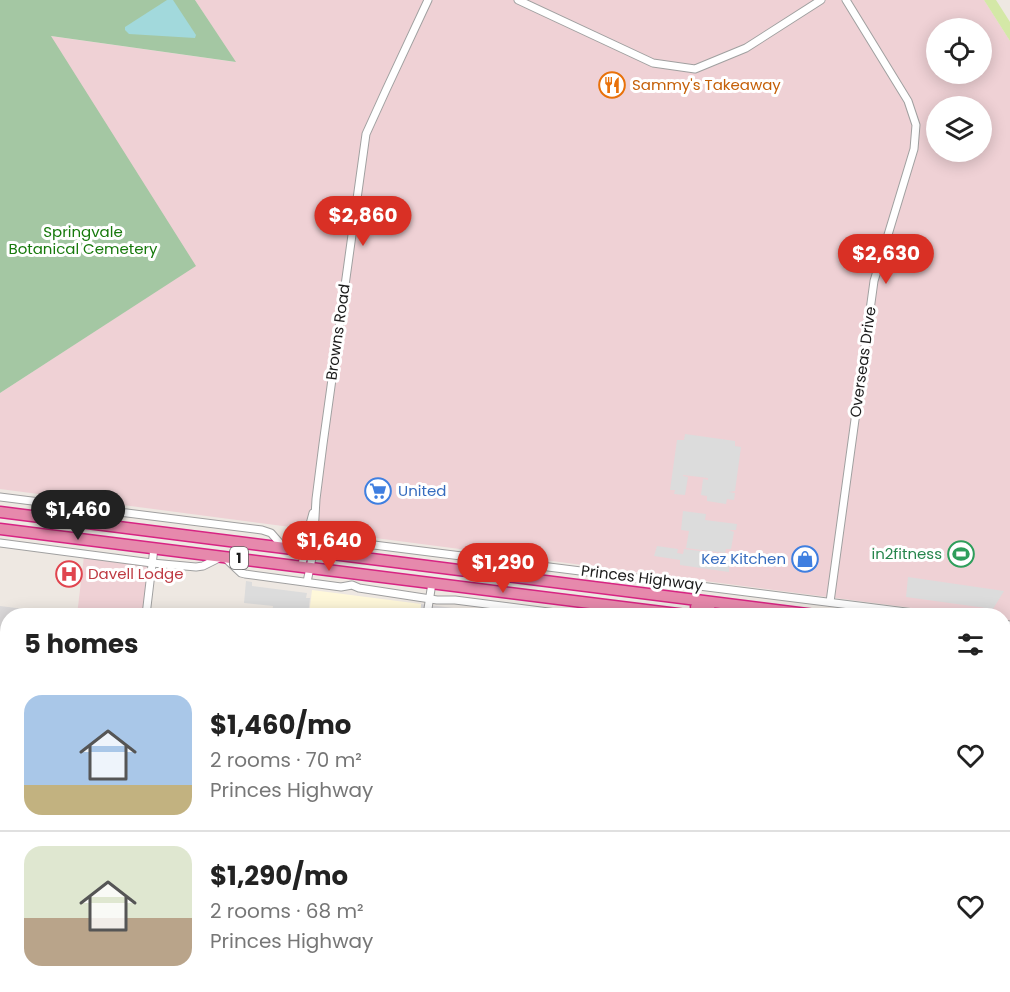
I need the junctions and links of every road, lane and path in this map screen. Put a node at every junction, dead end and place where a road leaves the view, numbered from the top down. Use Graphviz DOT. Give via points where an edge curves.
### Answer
graph roads {
  1 [pos="428,0"];
  2 [pos="518,0"];
  3 [pos="821,0"];
  4 [pos="846,0"];
  5 [pos="0,497"];
  6 [pos="0,512"];
  7 [pos="0,529"];
  8 [pos="156,532"];
  9 [pos="178,534"];
  10 [pos="0,543"];
  11 [pos="154,549"];
  12 [pos="285,549"];
  13 [pos="176,550"];
  14 [pos="308,552"];
  15 [pos="328,554"];
  16 [pos="222,556"];
  17 [pos="152,563"];
  18 [pos="306,567"];
  19 [pos="306,582"];
  20 [pos="432,583"];
  21 [pos="614,589"];
  22 [pos="430,598"];
  23 [pos="830,602"];
  24 [pos="147,608"];
  25 [pos="428,608"];
  26 [pos="517,608"];
  27 [pos="630,608"];
  28 [pos="700,608"];
  29 [pos="761,608"];
  30 [pos="876,608"];
  1 -- 14 [label="street, Browns Road" via="366,134"];
  2 -- 3 [label="street" via="653,63 694,69 746,48"];
  4 -- 23 [label="street, Overseas Drive" via="908,101 915,125 914,149 874,281"];
  5 -- 12 [label="street" via="262,530 271,533"];
  6 -- 8 [label="highway, Princes Highway / 1"];
  7 -- 11 [label="highway, Princes Highway / 1"];
  8 -- 9 [label="highway, Princes Highway / 1"];
  8 -- 11 [label="highway"];
  9 -- 12 [label="highway, Princes Highway / 1"];
  9 -- 13 [label="highway"];
  10 -- 17 [label="street"];
  11 -- 13 [label="highway, Princes Highway / 1"];
  11 -- 17 [label="street"];
  12 -- 14 [label="highway, Princes Highway / 1"];
  13 -- 16 [label="highway, Princes Highway / 1"];
  14 -- 15 [label="highway, Princes Highway / 1"];
  14 -- 18 [label="street, Browns Road"];
  15 -- 21 [label="highway, Princes Highway / 1"];
  15 -- 23 [label="street" via="337,545 350,542"];
  16 -- 17 [label="street" via="199,567"];
  16 -- 18 [label="highway, Princes Highway / 1"];
  16 -- 19 [label="street" via="245,574"];
  17 -- 24 [label="street"];
  18 -- 19 [label="street, Browns Road"];
  18 -- 20 [label="highway, Princes Highway / 1"];
  19 -- 22 [label="street"];
  20 -- 22 [label="street"];
  20 -- 27 [label="highway, Princes Highway / 1"];
  21 -- 28 [label="highway" via="648,601"];
  21 -- 29 [label="highway, Princes Highway / 1"];
  22 -- 25 [label="street"];
  22 -- 26 [label="street"];
  23 -- 30 [label="street"];
}
